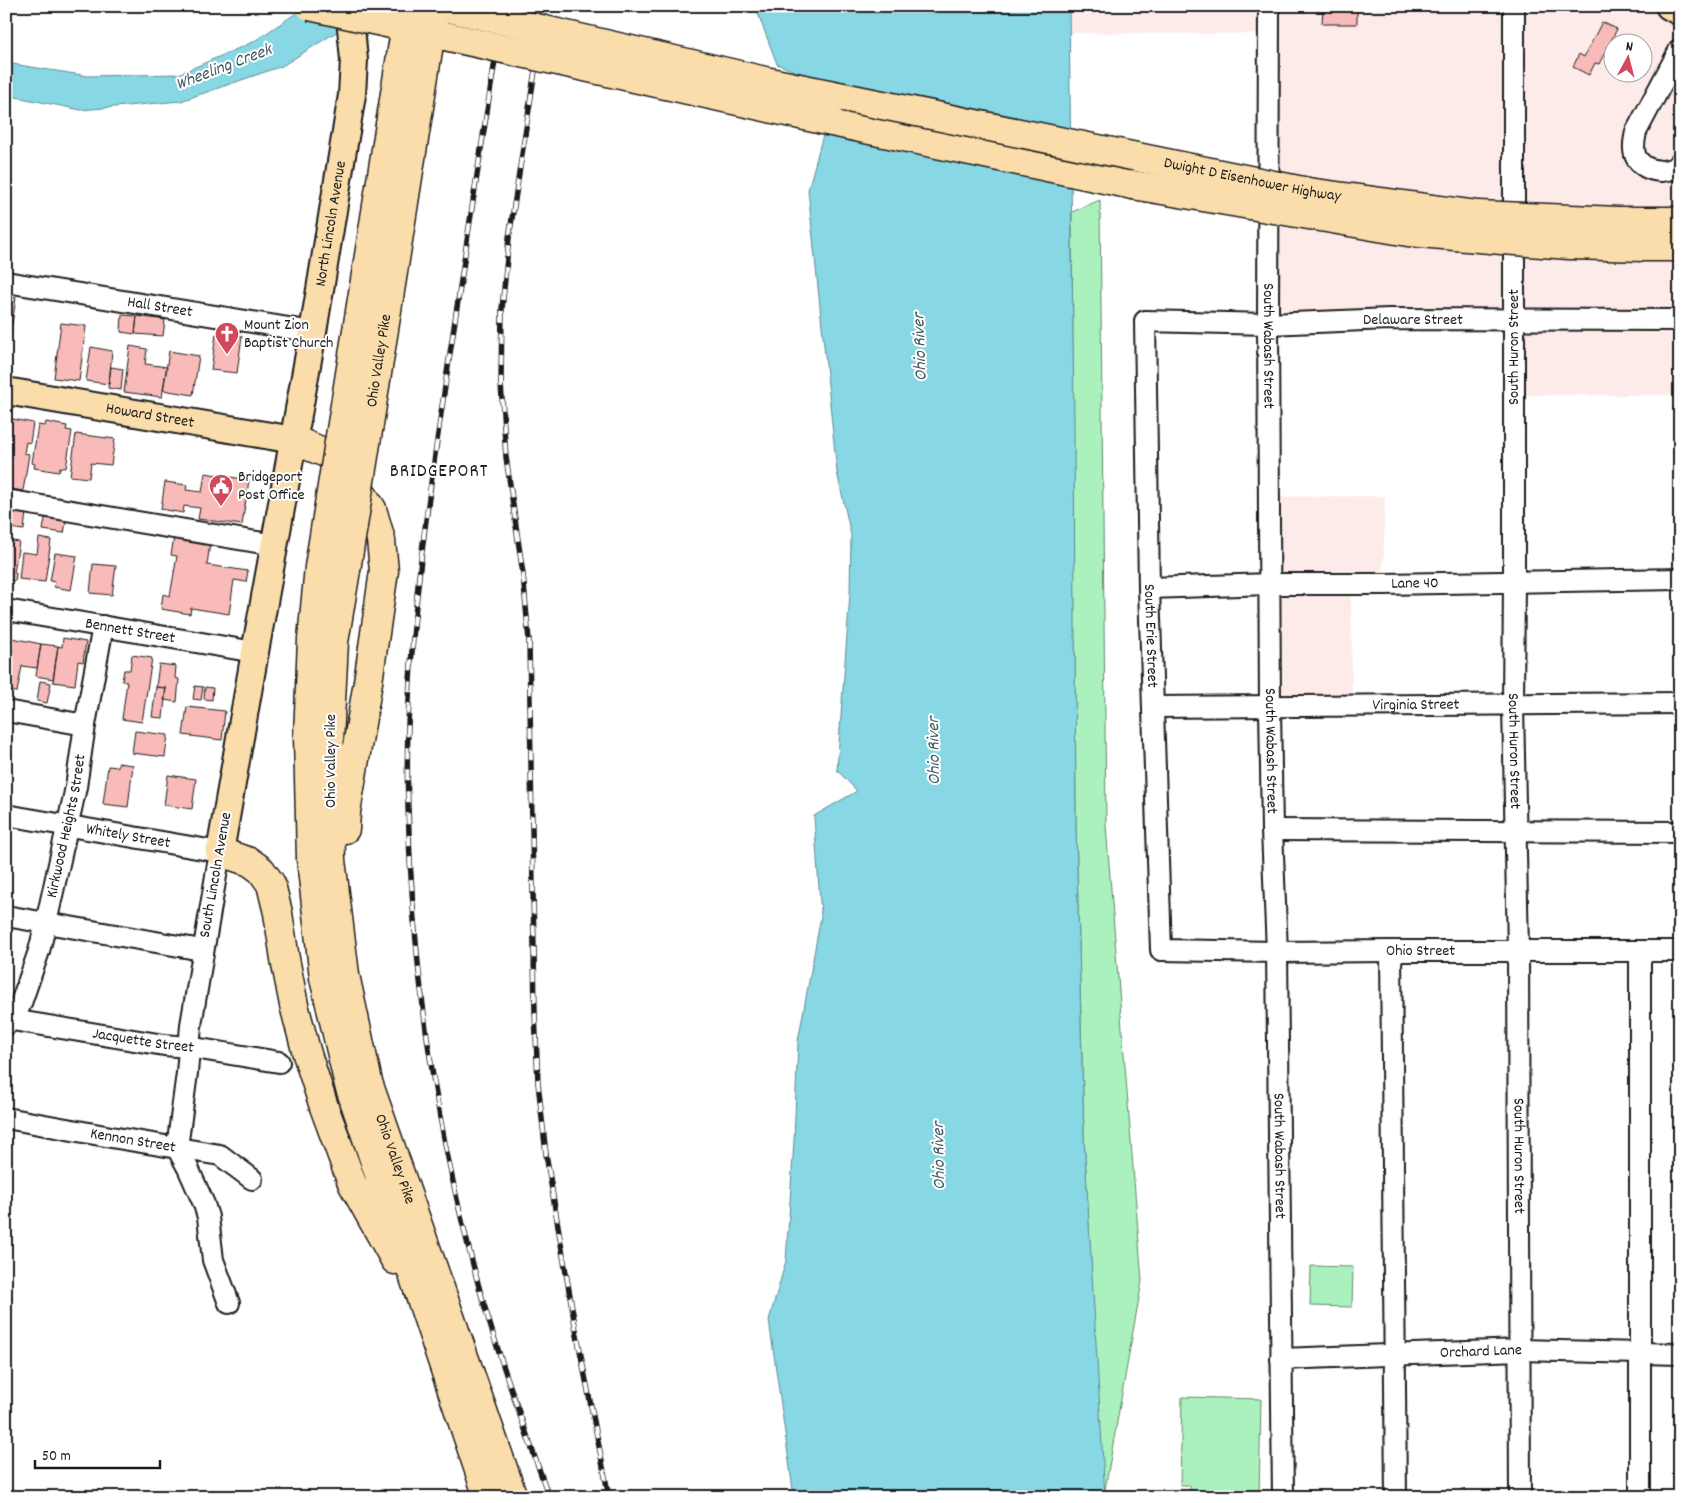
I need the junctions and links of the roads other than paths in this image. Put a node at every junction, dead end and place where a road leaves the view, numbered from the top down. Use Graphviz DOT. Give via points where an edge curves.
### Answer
graph roads {
  1 [pos="310,6"];
  2 [pos="349,6"];
  3 [pos="409,6"];
  4 [pos="435,6"];
  5 [pos="441,6"];
  6 [pos="1269,6"];
  7 [pos="1514,6"];
  8 [pos="1668,6"];
  9 [pos="1680,12"];
  10 [pos="1680,49"];
  11 [pos="1679,164"];
  12 [pos="1680,221"];
  13 [pos="1680,247"];
  14 [pos="6,282"];
  15 [pos="1514,320"];
  16 [pos="1680,320"];
  17 [pos="1145,321"];
  18 [pos="1268,324"];
  19 [pos="313,332"];
  20 [pos="6,391"];
  21 [pos="294,440"];
  22 [pos="6,500"];
  23 [pos="275,545"];
  24 [pos="1680,579"];
  25 [pos="1514,582"];
  26 [pos="1270,584"];
  27 [pos="1149,588"];
  28 [pos="6,610"];
  29 [pos="102,626"];
  30 [pos="254,652"];
  31 [pos="1680,703"];
  32 [pos="1513,705"];
  33 [pos="1154,707"];
  34 [pos="1270,707"];
  35 [pos="6,711"];
  36 [pos="85,725"];
  37 [pos="6,815"];
  38 [pos="68,824"];
  39 [pos="1272,830"];
  40 [pos="1515,831"];
  41 [pos="1680,832"];
  42 [pos="220,852"];
  43 [pos="6,916"];
  44 [pos="46,922"];
  45 [pos="202,950"];
  46 [pos="1161,950"];
  47 [pos="1391,951"];
  48 [pos="1518,951"];
  49 [pos="1640,951"];
  50 [pos="1680,951"];
  51 [pos="1277,952"];
  52 [pos="344,975"];
  53 [pos="8,1021"];
  54 [pos="188,1047"];
  55 [pos="279,1062"];
  56 [pos="6,1118"];
  57 [pos="177,1148"];
  58 [pos="252,1178"];
  59 [pos="230,1303"];
  60 [pos="429,1322"];
  61 [pos="1520,1350"];
  62 [pos="1639,1353"];
  63 [pos="1680,1354"];
  64 [pos="1394,1355"];
  65 [pos="1282,1359"];
  66 [pos="488,1497"];
  67 [pos="513,1497"];
  68 [pos="1283,1497"];
  69 [pos="1396,1497"];
  70 [pos="1520,1497"];
  71 [pos="1640,1497"];
  1 -- 13 [label="highway, Dwight D Eisenhower Highway, bridge" via="1133,185 1408,232 1569,245"];
  2 -- 19 [label="main road, North Lincoln Avenue" via="354,60 352,96"];
  3 -- 60 [label="highway, Ohio Valley Pike, bridge" via="319,567 308,736 311,859 324,978 349,1085"];
  4 -- 52 [label="highway, Ohio Valley Pike, bridge" via="334,642 329,740 331,860"];
  5 -- 12 [label="highway, Dwight D Eisenhower Highway, bridge" via="831,95 1318,193 1478,215"];
  6 -- 18 [label="street, South Wabash Street"];
  7 -- 15 [label="street, South Huron Street"];
  8 -- 9 [label="main road"];
  10 -- 11 [label="street" via="1636,132 1633,147 1637,159 1653,170 1664,172"];
  14 -- 19 [label="street, Hall Street"];
  15 -- 16 [label="street, Delaware Street"];
  15 -- 18 [label="street, Delaware Street" via="1389,319"];
  15 -- 25 [label="street, South Huron Street"];
  17 -- 18 [label="street, Delaware Street"];
  17 -- 27 [label="street, South Erie Street"];
  18 -- 26 [label="street, South Wabash Street"];
  19 -- 21 [label="main road, North Lincoln Avenue"];
  20 -- 21 [label="main road, Howard Street"];
  21 -- 23 [label="main road, South Lincoln Avenue"];
  21 -- 52 [label="highway" via="328,454 353,480 372,509 383,555 384,571 346,812 341,883"];
  22 -- 23 [label="street"];
  23 -- 30 [label="main road, South Lincoln Avenue"];
  24 -- 25 [label="street, Lane 40"];
  25 -- 26 [label="street, Lane 40"];
  25 -- 32 [label="street, South Huron Street"];
  26 -- 27 [label="street, Lane 40"];
  26 -- 34 [label="street, South Wabash Street"];
  27 -- 33 [label="street, South Erie Street"];
  28 -- 29 [label="street, Bennett Street"];
  29 -- 30 [label="street, Bennett Street"];
  29 -- 36 [label="street, Kirkwood Heights Street"];
  30 -- 42 [label="main road, South Lincoln Avenue"];
  31 -- 32 [label="street, Virginia Street"];
  32 -- 34 [label="street, Virginia Street"];
  32 -- 40 [label="street, South Huron Street"];
  33 -- 34 [label="street, Virginia Street"];
  33 -- 46 [label="street, South Erie Street"];
  34 -- 39 [label="street, South Wabash Street"];
  35 -- 36 [label="street"];
  36 -- 38 [label="street, Kirkwood Heights Street"];
  37 -- 38 [label="street, Whitely Street"];
  38 -- 42 [label="street, Whitely Street"];
  38 -- 44 [label="street, Kirkwood Heights Street"];
  39 -- 40 [label="street"];
  39 -- 51 [label="street, South Wabash Street"];
  40 -- 41 [label="street"];
  40 -- 48 [label="street, South Huron Street"];
  42 -- 45 [label="street, South Lincoln Avenue"];
  42 -- 60 [label="highway" via="250,862 271,884 294,1005 324,1107 352,1183"];
  43 -- 44 [label="street"];
  44 -- 45 [label="street"];
  44 -- 53 [label="street, Kirkwood Heights Street" via="21,1003"];
  45 -- 54 [label="street, South Lincoln Avenue"];
  46 -- 51 [label="street, Ohio Street"];
  47 -- 48 [label="street, Ohio Street"];
  47 -- 51 [label="street, Ohio Street"];
  47 -- 64 [label="street"];
  48 -- 49 [label="street, Ohio Street"];
  48 -- 61 [label="street, South Huron Street"];
  49 -- 50 [label="street, Ohio Street"];
  49 -- 62 [label="street"];
  51 -- 65 [label="street, South Wabash Street"];
  52 -- 67 [label="highway, Ohio Valley Pike" via="368,1082"];
  53 -- 54 [label="street, Jacquette Street"];
  54 -- 55 [label="street, Jacquette Street"];
  54 -- 57 [label="street, South Lincoln Avenue"];
  56 -- 57 [label="street, Kennon Street"];
  57 -- 58 [label="street, Kennon Street" via="220,1154"];
  57 -- 59 [label="street" via="204,1204 213,1260"];
  60 -- 66 [label="highway, Ohio Valley Pike"];
  61 -- 62 [label="street, Orchard Lane"];
  61 -- 64 [label="street, Orchard Lane"];
  61 -- 70 [label="street, South Huron Street"];
  62 -- 63 [label="street, Orchard Lane"];
  62 -- 71 [label="street"];
  64 -- 65 [label="street, Orchard Lane"];
  64 -- 69 [label="street"];
  65 -- 68 [label="street, South Wabash Street"];
}
